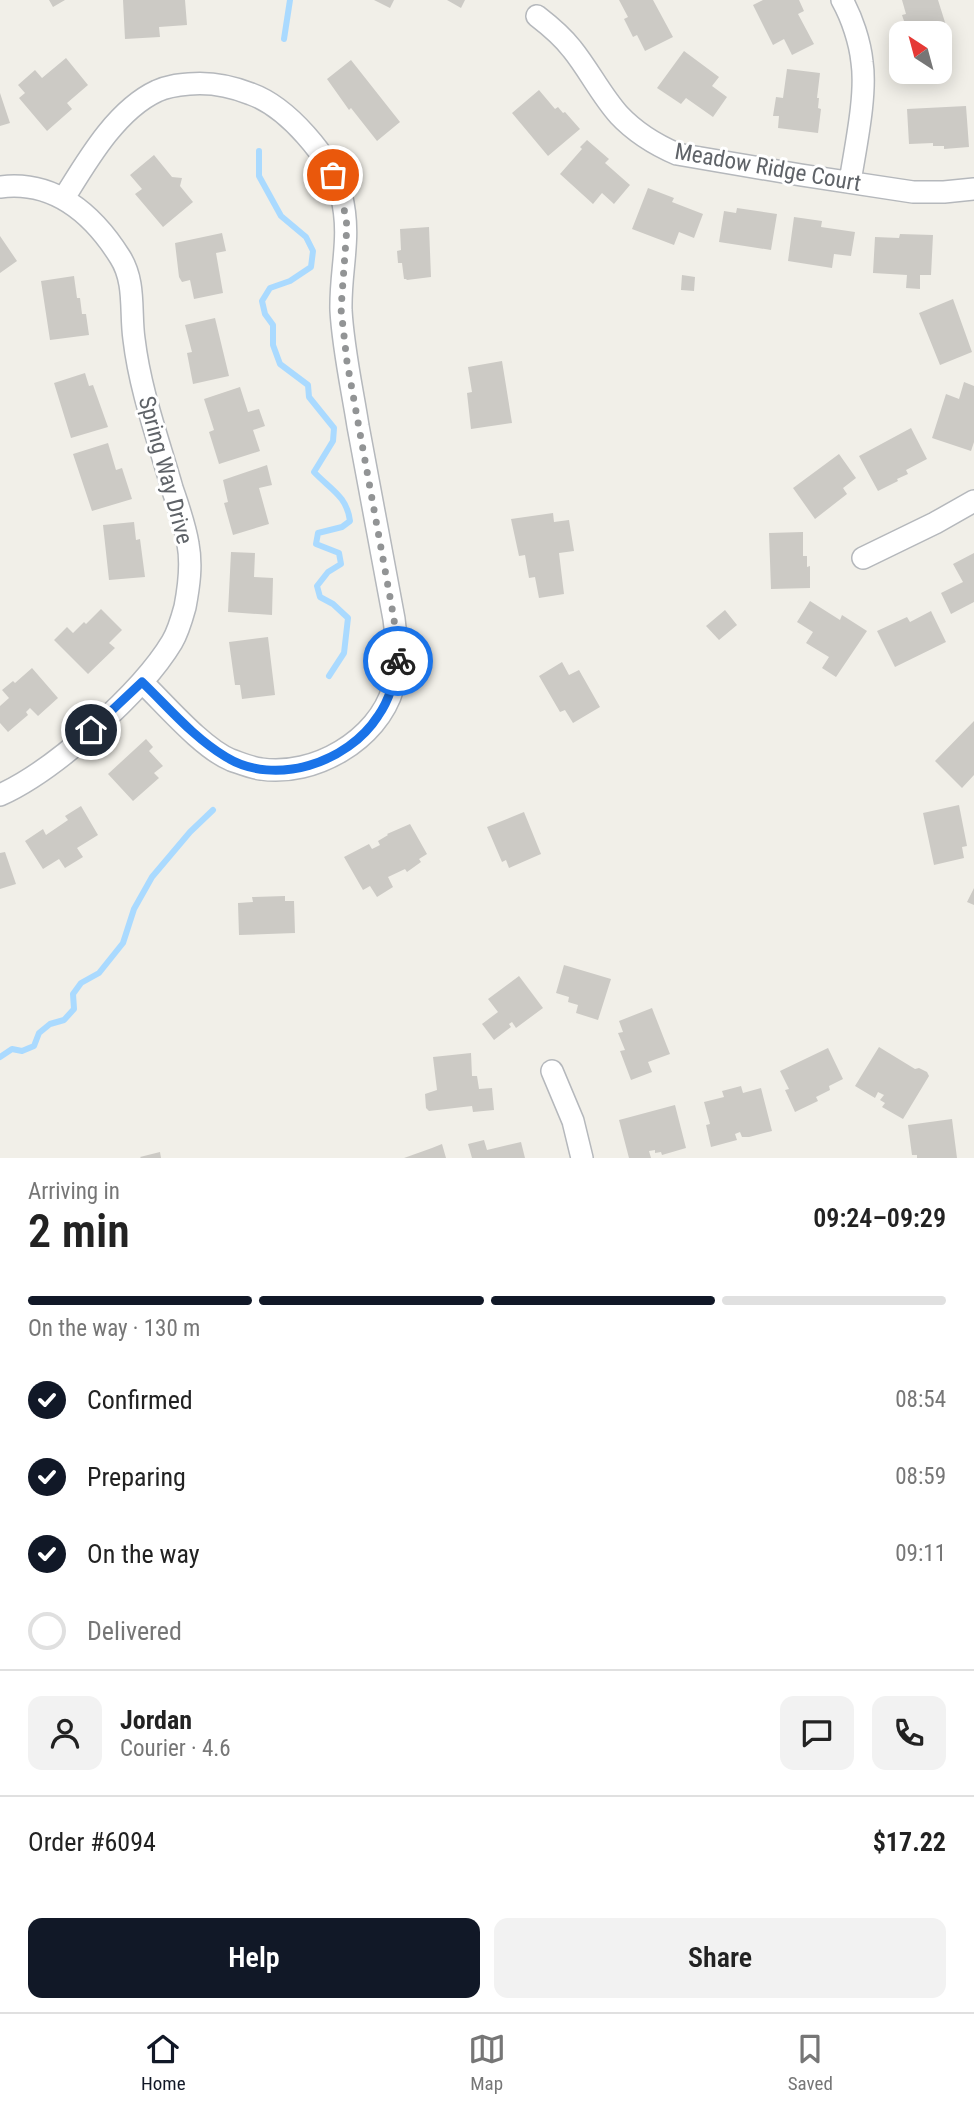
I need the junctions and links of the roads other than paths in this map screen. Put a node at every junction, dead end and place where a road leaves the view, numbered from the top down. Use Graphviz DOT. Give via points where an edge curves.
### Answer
graph roads {
  1 [pos="842,0"];
  2 [pos="537,16"];
  3 [pos="850,182"];
  4 [pos="0,187"];
  5 [pos="974,189"];
  6 [pos="64,198"];
  7 [pos="974,501"];
  8 [pos="863,558"];
  9 [pos="142,682"];
  10 [pos="0,795"];
  11 [pos="552,1071"];
  12 [pos="582,1158"];
  1 -- 3 [label="street" via="863,64"];
  2 -- 3 [label="street, Meadow Ridge Court" via="572,48 621,117 662,147 707,160"];
  3 -- 5 [label="street, Meadow Ridge Court" via="913,192"];
  4 -- 6 [label="street, Spring Way Drive" via="37,188"];
  6 -- 9 [label="street, Spring Way Drive" via="105,236 130,282 139,371 189,545 191,575 184,609 173,640"];
  6 -- 9 [label="street" via="115,124 140,102 157,91 202,83 254,94 299,127 325,160 341,191 347,226 341,309 394,619 398,659 392,691 355,744 325,761 291,769 261,769 228,759 202,740"];
  7 -- 8 [label="street"];
  9 -- 10 [label="street, Spring Way Drive" via="42,772"];
  11 -- 12 [label="street" via="573,1121"];
}
